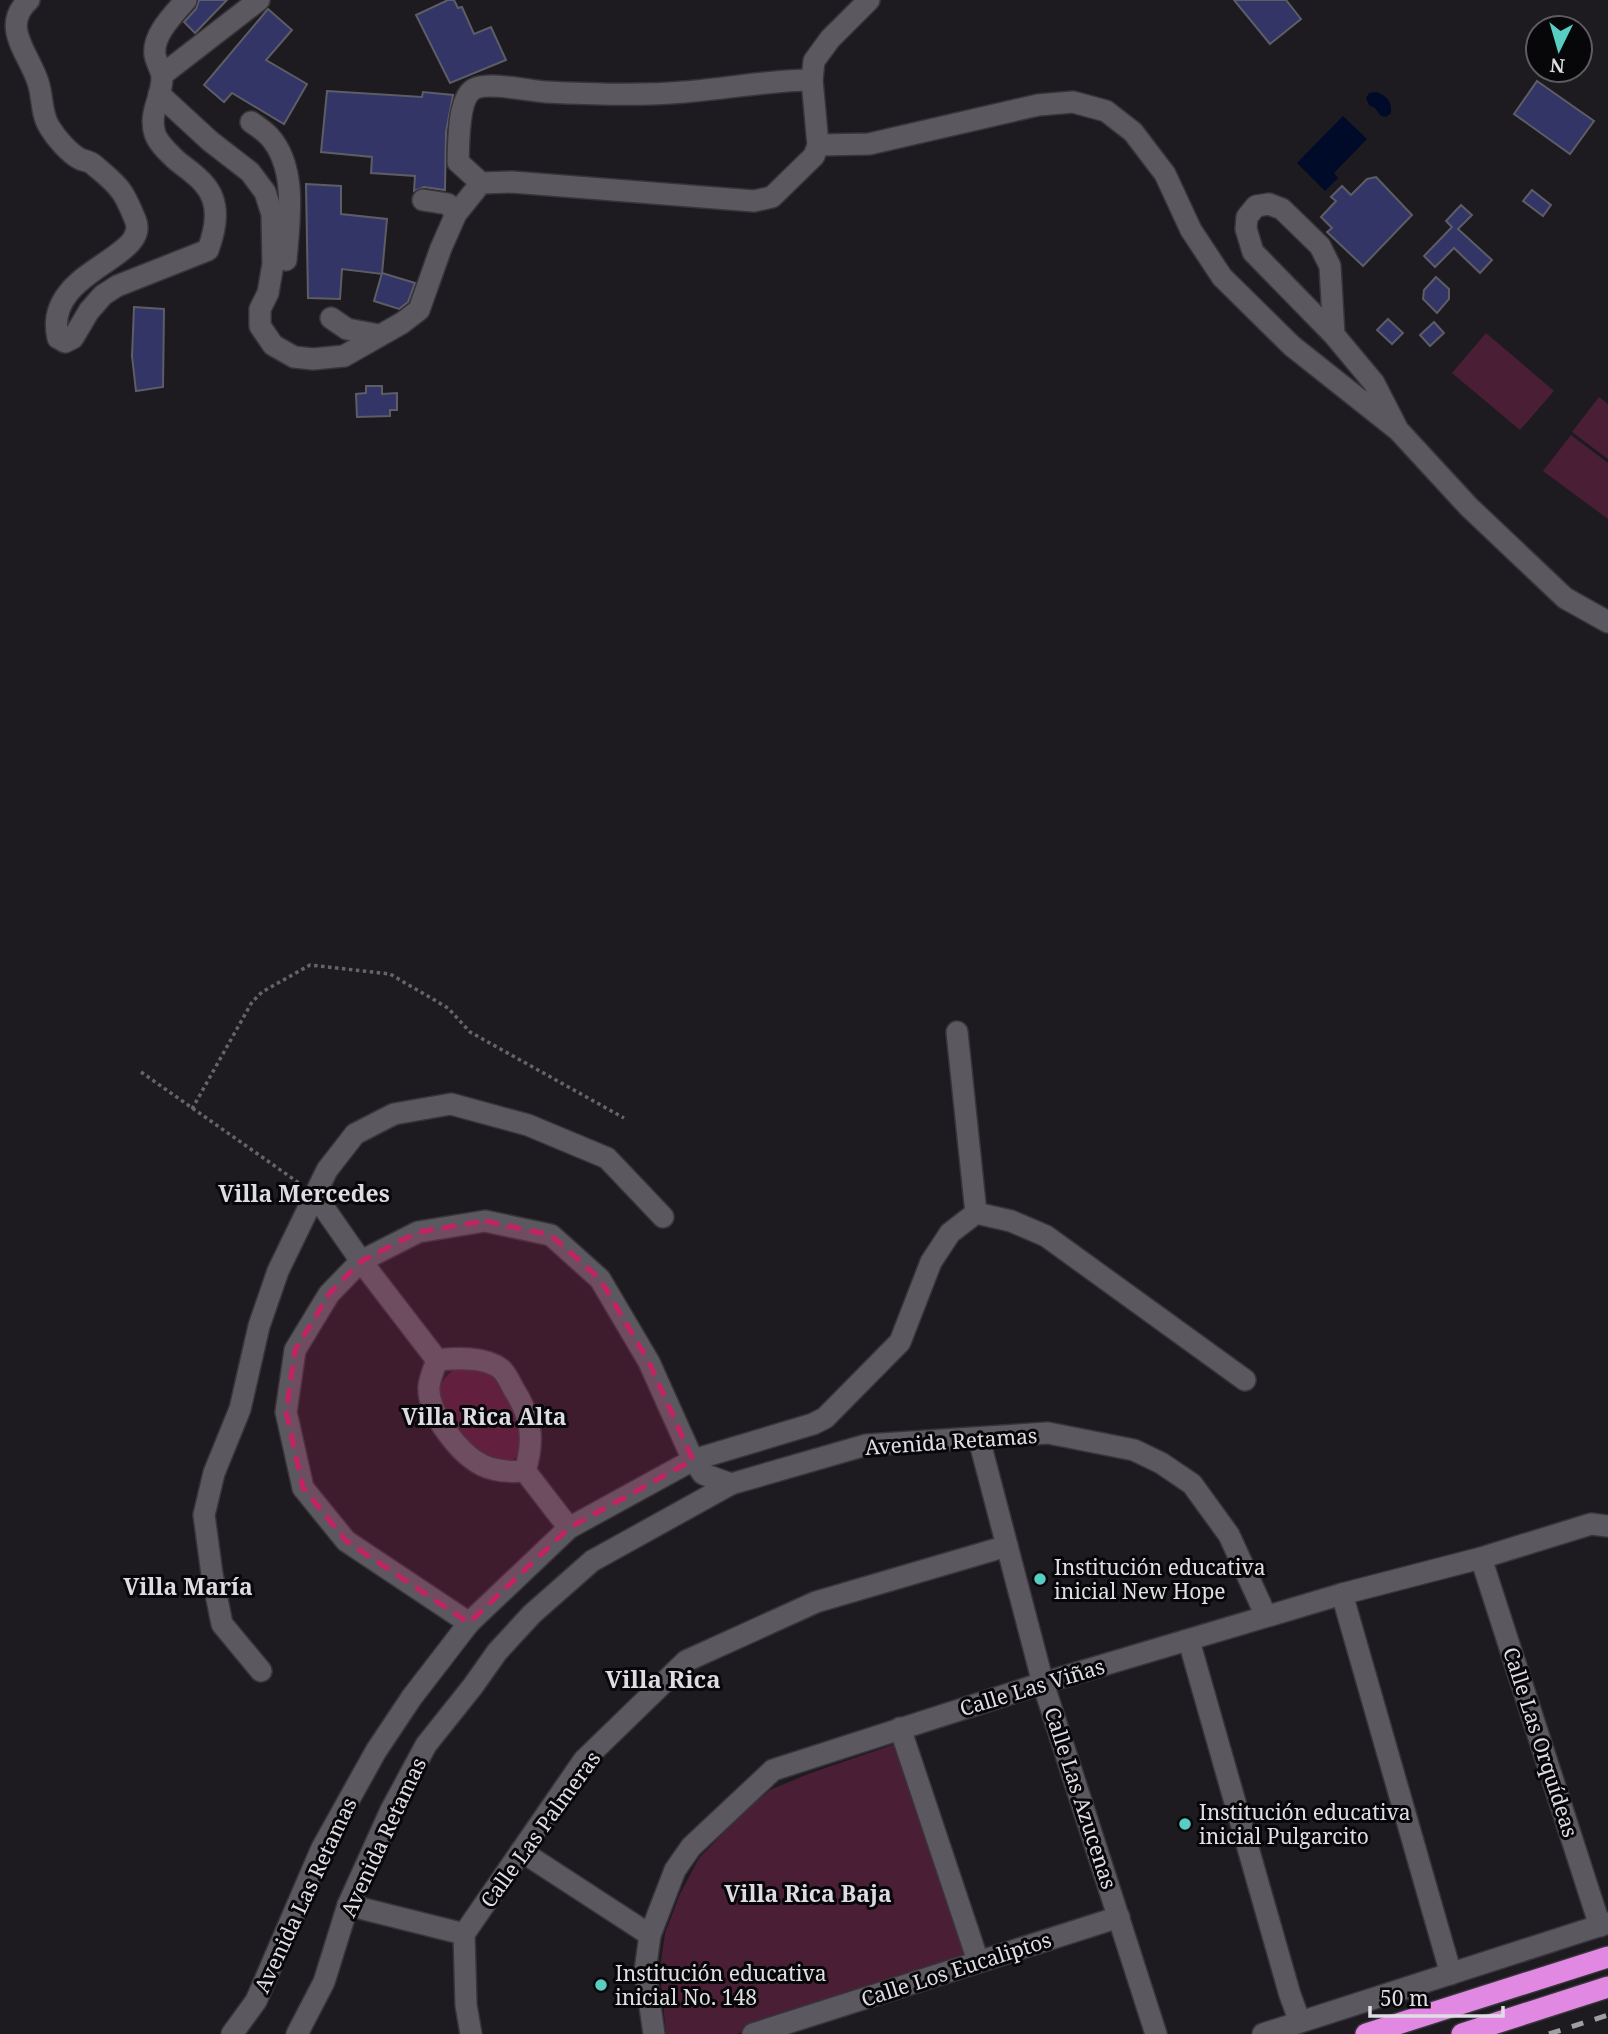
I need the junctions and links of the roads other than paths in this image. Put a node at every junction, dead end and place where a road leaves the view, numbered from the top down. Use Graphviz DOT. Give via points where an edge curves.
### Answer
graph roads {
  1 [pos="29,0"];
  2 [pos="186,0"];
  3 [pos="259,0"];
  4 [pos="869,0"];
  5 [pos="812,80"];
  6 [pos="160,85"];
  7 [pos="251,122"];
  8 [pos="818,145"];
  9 [pos="481,183"];
  10 [pos="423,200"];
  11 [pos="456,214"];
  12 [pos="268,293"];
  13 [pos="331,318"];
  14 [pos="379,335"];
  15 [pos="1334,335"];
  16 [pos="1398,430"];
  17 [pos="1608,622"];
  18 [pos="957,1032"];
  19 [pos="315,1195"];
  20 [pos="976,1213"];
  21 [pos="663,1217"];
  22 [pos="361,1261"];
  23 [pos="437,1360"];
  24 [pos="1245,1380"];
  25 [pos="979,1438"];
  26 [pos="693,1460"];
  27 [pos="525,1471"];
  28 [pos="731,1483"];
  29 [pos="1599,1525"];
  30 [pos="569,1528"];
  31 [pos="1007,1546"];
  32 [pos="1481,1558"];
  33 [pos="1342,1594"];
  34 [pos="1266,1616"];
  35 [pos="468,1623"];
  36 [pos="1189,1641"];
  37 [pos="261,1671"];
  38 [pos="1043,1683"];
  39 [pos="900,1728"];
  40 [pos="521,1851"];
  41 [pos="348,1905"];
  42 [pos="1119,1917"];
  43 [pos="1604,1924"];
  44 [pos="464,1934"];
  45 [pos="650,1935"];
  46 [pos="1608,1957"];
  47 [pos="978,1961"];
  48 [pos="1451,1974"];
  49 [pos="1608,1987"];
  50 [pos="1300,2022"];
  51 [pos="232,2034"];
  52 [pos="297,2034"];
  53 [pos="471,2034"];
  54 [pos="654,2034"];
  55 [pos="752,2034"];
  56 [pos="1156,2034"];
  57 [pos="1263,2034"];
  58 [pos="1366,2034"];
  59 [pos="1462,2034"];
  1 -- 6 [label="street" via="13,15 10,27 38,82 49,127 79,158 92,163 121,190 138,231 122,250 72,286 57,317 61,341 73,338 89,311 117,286 208,250 216,217 214,202 204,184 156,136 151,117"];
  2 -- 6 [label="street" via="158,37 155,54"];
  3 -- 6 [label="street"];
  4 -- 5 [label="street" via="814,61"];
  5 -- 8 [label="street"];
  5 -- 9 [label="street" via="669,93 476,88 463,107 458,162"];
  6 -- 12 [label="street" via="210,141 250,172 265,192 274,235"];
  7 -- 12 [label="street" via="269,136 283,159 290,205 281,283"];
  8 -- 9 [label="street" via="814,156 787,184 772,197 754,201"];
  8 -- 16 [label="street" via="869,145 1038,105 1073,102 1106,111 1133,132 1165,174 1191,230 1222,277 1292,346"];
  9 -- 11 [label="street"];
  10 -- 11 [label="street" via="448,204"];
  11 -- 14 [label="street" via="419,310"];
  12 -- 14 [label="street" via="260,309 260,326 273,345 293,357 344,356"];
  13 -- 14 [label="street" via="347,328"];
  15 -- 15 [label="street" via="1330,266 1320,246 1282,209 1256,206 1247,217 1246,229 1253,252"];
  15 -- 16 [label="street" via="1374,383"];
  16 -- 17 [label="street" via="1469,508 1565,598"];
  18 -- 20 [label="street"];
  19 -- 21 [label="street" via="327,1170 355,1134 394,1114 451,1104 528,1125 607,1158"];
  19 -- 22 [label="street"];
  19 -- 37 [label="street" via="278,1271 259,1326 240,1409 214,1473 204,1515 222,1624"];
  20 -- 24 [label="street" via="1046,1236"];
  20 -- 26 [label="street, Avenida Las Retamas" via="950,1233 931,1262 900,1342 825,1418"];
  22 -- 23 [label="street"];
  22 -- 26 [label="street" via="418,1232 485,1221 551,1236 600,1279 649,1362"];
  22 -- 35 [label="street" via="329,1294 295,1350 286,1412 303,1488 346,1541"];
  23 -- 27 [label="street" via="429,1387 440,1424 482,1465"];
  23 -- 27 [label="street" via="466,1357 501,1369 526,1409 531,1438"];
  25 -- 28 [label="street, Avenida Retamas" via="866,1445"];
  25 -- 31 [label="street, Calle Las Azucenas"];
  25 -- 34 [label="street, Avenida Retamas" via="1048,1433 1134,1450 1161,1463 1192,1484 1229,1535"];
  26 -- 28 [label="street" via="703,1474"];
  26 -- 30 [label="street, Avenida Las Retamas"];
  27 -- 30 [label="street"];
  28 -- 41 [label="street, Avenida Retamas" via="592,1561 497,1652 426,1745"];
  29 -- 32 [label="street, Calle Las Viñas"];
  30 -- 35 [label="street, Avenida Las Retamas"];
  31 -- 38 [label="street, Calle Las Azucenas"];
  31 -- 40 [label="street, Calle Las Palmeras" via="816,1602 686,1661 584,1760"];
  32 -- 33 [label="street, Calle Las Viñas"];
  32 -- 43 [label="street, Calle Las Orquídeas"];
  33 -- 34 [label="street, Calle Las Viñas"];
  33 -- 48 [label="street"];
  34 -- 36 [label="street, Calle Las Viñas"];
  35 -- 51 [label="street, Avenida Las Retamas" via="376,1751 323,1848 256,2001"];
  36 -- 38 [label="street, Calle Las Viñas"];
  36 -- 50 [label="street"];
  38 -- 39 [label="street, Calle Las Viñas"];
  38 -- 42 [label="street, Calle Las Azucenas"];
  39 -- 45 [label="street, Calle Las Viñas" via="773,1770 691,1847 676,1870"];
  39 -- 47 [label="street"];
  40 -- 44 [label="street, Calle Las Palmeras"];
  40 -- 45 [label="street"];
  41 -- 44 [label="street"];
  41 -- 52 [label="street, Avenida Retamas" via="324,1982"];
  42 -- 47 [label="street, Calle Los Eucaliptos"];
  42 -- 56 [label="street, Calle Las Azucenas"];
  43 -- 48 [label="street"];
  44 -- 53 [label="street"];
  45 -- 54 [label="street, Calle Las Viñas" via="645,1970"];
  46 -- 58 [label="highway"];
  47 -- 55 [label="street, Calle Los Eucaliptos"];
  48 -- 50 [label="street"];
  49 -- 59 [label="highway"];
  50 -- 57 [label="street"];
}
